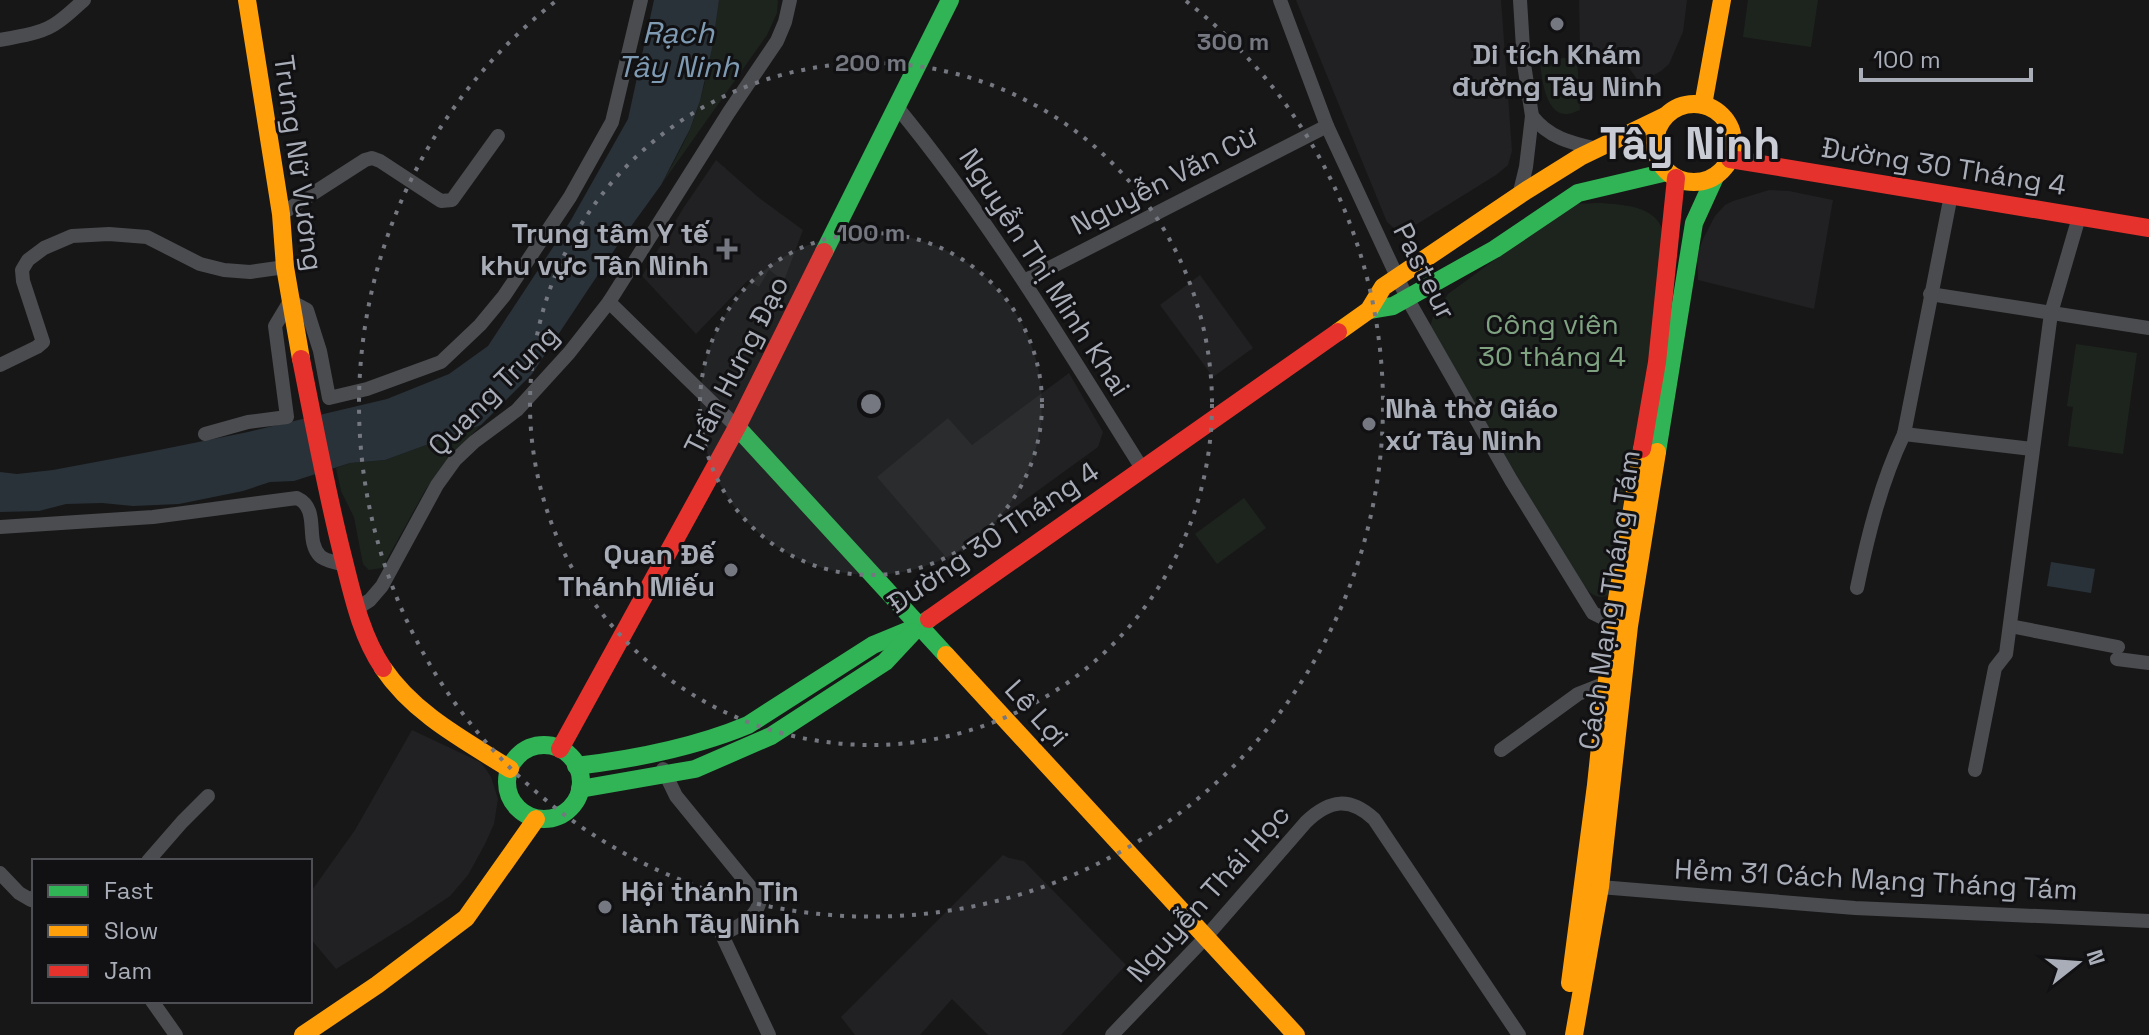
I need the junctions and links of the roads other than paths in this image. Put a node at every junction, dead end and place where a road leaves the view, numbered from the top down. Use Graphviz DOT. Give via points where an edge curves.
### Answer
graph roads {
  1 [pos="84,0"];
  2 [pos="247,0"];
  3 [pos="641,0"];
  4 [pos="790,0"];
  5 [pos="950,0"];
  6 [pos="1280,0"];
  7 [pos="1520,0"];
  8 [pos="1722,0"];
  9 [pos="0,40"];
  10 [pos="1703,105"];
  11 [pos="897,107"];
  12 [pos="1532,116"];
  13 [pos="1665,116"];
  14 [pos="1327,126"];
  15 [pos="498,136"];
  16 [pos="1597,149"];
  17 [pos="1730,159"];
  18 [pos="1672,175"];
  19 [pos="1715,177"];
  20 [pos="1951,195"];
  21 [pos="1519,196"];
  22 [pos="281,214"];
  23 [pos="2079,217"];
  24 [pos="2149,228"];
  25 [pos="285,267"];
  26 [pos="1397,277"];
  27 [pos="1024,281"];
  28 [pos="1930,294"];
  29 [pos="1407,298"];
  30 [pos="290,301"];
  31 [pos="609,302"];
  32 [pos="1369,310"];
  33 [pos="2051,313"];
  34 [pos="2149,328"];
  35 [pos="0,365"];
  36 [pos="737,427"];
  37 [pos="205,434"];
  38 [pos="1904,434"];
  39 [pos="2032,449"];
  40 [pos="1143,470"];
  41 [pos="0,527"];
  42 [pos="344,565"];
  43 [pos="1857,588"];
  44 [pos="356,609"];
  45 [pos="1621,624"];
  46 [pos="919,626"];
  47 [pos="2010,626"];
  48 [pos="2149,663"];
  49 [pos="1615,683"];
  50 [pos="560,749"];
  51 [pos="1501,750"];
  52 [pos="659,753"];
  53 [pos="576,766"];
  54 [pos="510,769"];
  55 [pos="1975,770"];
  56 [pos="665,775"];
  57 [pos="580,789"];
  58 [pos="208,796"];
  59 [pos="536,819"];
  60 [pos="1598,830"];
  61 [pos="150,859"];
  62 [pos="0,873"];
  63 [pos="1600,887"];
  64 [pos="32,899"];
  65 [pos="2149,921"];
  66 [pos="1205,938"];
  67 [pos="153,1003"];
  68 [pos="176,1035"];
  69 [pos="303,1035"];
  70 [pos="769,1035"];
  71 [pos="1112,1035"];
  72 [pos="1296,1035"];
  73 [pos="1519,1035"];
  74 [pos="1562,1035"];
  75 [pos="1574,1035"];
  1 -- 9 [label="street" via="49,27"];
  2 -- 22 [label="main road, Trưng Nữ Vương"];
  3 -- 30 [label="street" via="612,122 602,143 504,296 441,362 329,398 307,310"];
  4 -- 31 [label="street, Quang Trung" via="777,41"];
  5 -- 11 [label="main road, Trần Hưng Đạo"];
  6 -- 14 [label="street, Pasteur"];
  7 -- 12 [label="street"];
  8 -- 10 [label="main road"];
  10 -- 13 [label="main road" via="1683,105"];
  10 -- 17 [label="main road" via="1729,125"];
  11 -- 27 [label="street, Nguyễn Thị Minh Khai" via="938,156"];
  11 -- 36 [label="main road, Trần Hưng Đạo"];
  12 -- 16 [label="street" via="1559,139"];
  12 -- 21 [label="street"];
  13 -- 16 [label="main road, Đường 30 Tháng 4"];
  13 -- 18 [label="main road" via="1655,145"];
  14 -- 26 [label="street, Pasteur"];
  14 -- 27 [label="street, Nguyễn Văn Cừ"];
  15 -- 22 [label="street" via="452,200 441,201 372,158"];
  16 -- 21 [label="main road, Đường 30 Tháng 4"];
  17 -- 19 [label="main road"];
  17 -- 20 [label="main road, Đường 30 Tháng 4"];
  18 -- 19 [label="main road" via="1694,183"];
  18 -- 29 [label="main road, Đường 30 Tháng 4" via="1578,193 1495,249"];
  18 -- 45 [label="main road, Cách Mạng Tháng Tám" via="1657,362"];
  19 -- 45 [label="main road, Cách Mạng Tháng Tám" via="1694,223"];
  20 -- 23 [label="main road, Đường 30 Tháng 4"];
  20 -- 28 [label="street"];
  21 -- 26 [label="main road, Đường 30 Tháng 4"];
  22 -- 25 [label="main road, Trưng Nữ Vương"];
  23 -- 24 [label="main road, Đường 30 Tháng 4"];
  23 -- 33 [label="street"];
  25 -- 30 [label="main road, Trưng Nữ Vương"];
  25 -- 35 [label="street" via="224,270 147,237 72,236 44,248 22,270 43,342"];
  26 -- 29 [label="street, Pasteur"];
  26 -- 32 [label="main road, Đường 30 Tháng 4" via="1383,287"];
  27 -- 40 [label="street, Nguyễn Thị Minh Khai"];
  28 -- 33 [label="street"];
  28 -- 38 [label="street"];
  29 -- 32 [label="main road, Đường 30 Tháng 4"];
  29 -- 45 [label="street, Pasteur" via="1593,613"];
  30 -- 37 [label="street" via="275,326 287,417"];
  30 -- 42 [label="main road, Trưng Nữ Vương"];
  31 -- 36 [label="street"];
  31 -- 44 [label="street, Quang Trung" via="517,410 455,460 382,586"];
  32 -- 40 [label="main road, Đường 30 Tháng 4"];
  33 -- 34 [label="street"];
  33 -- 39 [label="street"];
  36 -- 46 [label="main road, Lê Lợi"];
  36 -- 50 [label="main road, Trần Hưng Đạo"];
  38 -- 39 [label="street"];
  38 -- 43 [label="street" via="1890,462"];
  39 -- 47 [label="street"];
  40 -- 46 [label="main road, Đường 30 Tháng 4"];
  41 -- 42 [label="street" via="153,517 297,498 310,512 316,552"];
  42 -- 44 [label="main road"];
  44 -- 54 [label="main road" via="372,652 393,683 430,718"];
  45 -- 49 [label="main road, Cách Mạng Tháng Tám"];
  46 -- 52 [label="main road, Đường 30 Tháng 4" via="873,645 748,725 700,745"];
  46 -- 56 [label="main road" via="885,662 771,736 695,769"];
  46 -- 66 [label="main road, Lê Lợi"];
  47 -- 48 [label="street"];
  47 -- 55 [label="street" via="2006,654 1995,668"];
  49 -- 51 [label="street" via="1578,694"];
  49 -- 60 [label="main road, Cách Mạng Tháng Tám"];
  50 -- 53 [label="main road"];
  50 -- 54 [label="main road" via="536,746 516,758"];
  52 -- 53 [label="main road, Đường 30 Tháng 4"];
  52 -- 56 [label="street"];
  53 -- 57 [label="main road"];
  54 -- 59 [label="main road" via="511,800"];
  56 -- 57 [label="main road"];
  56 -- 70 [label="street" via="676,796 760,899 754,914 722,935"];
  57 -- 59 [label="main road" via="567,811"];
  58 -- 61 [label="street"];
  59 -- 69 [label="main road" via="466,918"];
  60 -- 63 [label="main road, Cách Mạng Tháng Tám"];
  60 -- 74 [label="main road, Cách Mạng Tháng Tám"];
  62 -- 64 [label="street"];
  63 -- 65 [label="street, Hẻm 31 Cách Mạng Tháng Tám" via="1855,908"];
  63 -- 75 [label="main road, Cách Mạng Tháng Tám"];
  66 -- 71 [label="street, Nguyễn Thái Học"];
  66 -- 72 [label="main road, Lê Lợi"];
  66 -- 73 [label="street, Nguyễn Thái Học" via="1312,816 1335,804 1362,807"];
  67 -- 68 [label="street"];
}
